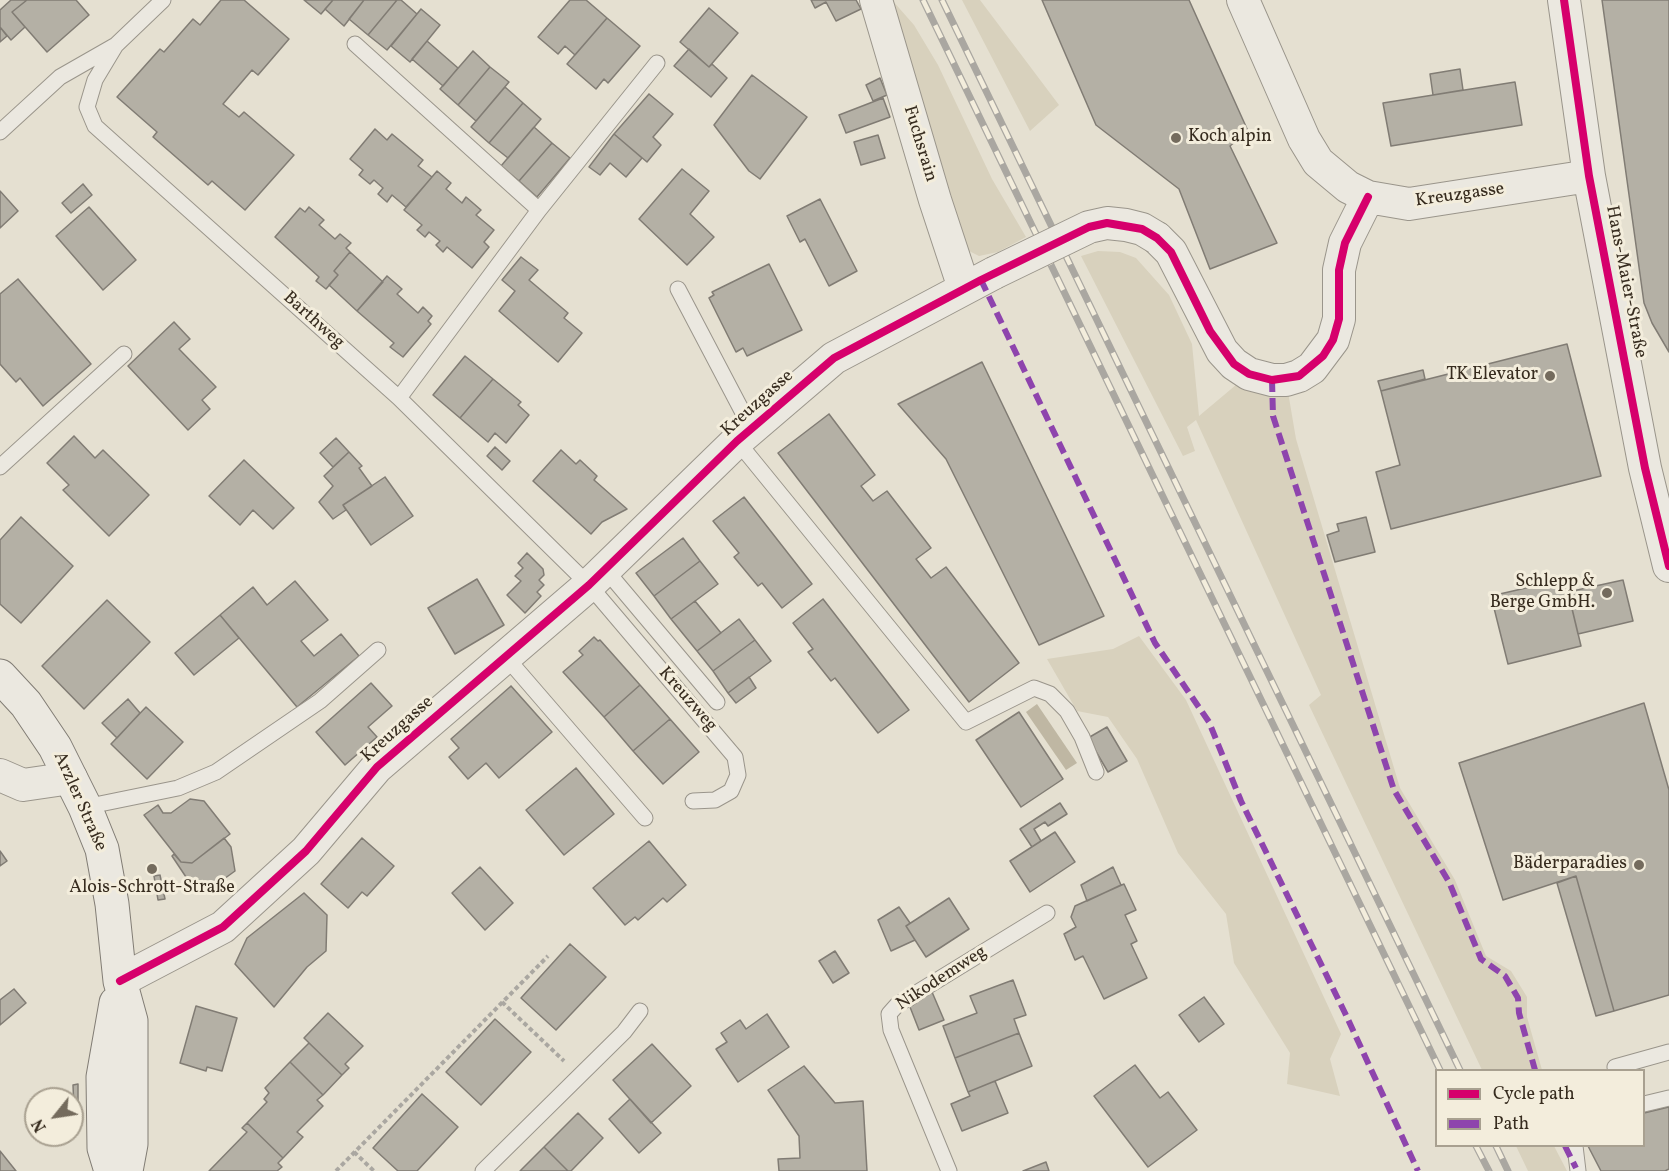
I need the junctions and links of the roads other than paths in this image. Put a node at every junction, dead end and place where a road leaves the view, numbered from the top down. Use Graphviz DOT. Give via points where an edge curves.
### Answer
graph roads {
  1 [pos="163,0"];
  2 [pos="876,0"];
  3 [pos="1243,0"];
  4 [pos="1564,0"];
  5 [pos="355,44"];
  6 [pos="116,45"];
  7 [pos="657,63"];
  8 [pos="0,132"];
  9 [pos="1589,176"];
  10 [pos="1368,197"];
  11 [pos="539,210"];
  12 [pos="964,288"];
  13 [pos="678,289"];
  14 [pos="124,354"];
  15 [pos="399,398"];
  16 [pos="744,435"];
  17 [pos="1657,465"];
  18 [pos="0,467"];
  19 [pos="1669,566"];
  20 [pos="597,577"];
  21 [pos="378,650"];
  22 [pos="505,656"];
  23 [pos="0,676"];
  24 [pos="717,702"];
  25 [pos="1096,772"];
  26 [pos="0,776"];
  27 [pos="71,778"];
  28 [pos="693,801"];
  29 [pos="85,807"];
  30 [pos="645,818"];
  31 [pos="1047,913"];
  32 [pos="120,981"];
  33 [pos="640,1011"];
  34 [pos="1669,1052"];
  35 [pos="1615,1067"];
  36 [pos="1669,1098"];
  37 [pos="1645,1104"];
  38 [pos="1575,1147"];
  39 [pos="111,1171"];
  40 [pos="126,1171"];
  41 [pos="483,1171"];
  42 [pos="950,1171"];
  43 [pos="1578,1171"];
  1 -- 6 [label="lane"];
  2 -- 12 [label="street, Fuchsrain"];
  3 -- 10 [label="street" via="1304,139 1318,162 1348,187"];
  4 -- 9 [label="street, Hans-Maier-Straße"];
  5 -- 11 [label="lane"];
  6 -- 8 [label="lane" via="60,77"];
  6 -- 15 [label="lane, Barthweg" via="95,80 87,107 95,126"];
  7 -- 11 [label="lane"];
  9 -- 10 [label="street, Kreuzgasse" via="1427,203"];
  9 -- 17 [label="street, Hans-Maier-Straße"];
  10 -- 12 [label="street, Kreuzgasse, bridge" via="1345,243 1339,270 1339,319 1333,340 1312,368 1286,380 1249,374 1234,364 1222,351 1171,252 1142,229 1107,223 1089,227"];
  11 -- 15 [label="lane"];
  12 -- 16 [label="street, Kreuzgasse" via="834,358"];
  13 -- 16 [label="lane"];
  14 -- 18 [label="lane"];
  15 -- 20 [label="lane, Barthweg"];
  16 -- 20 [label="street, Kreuzgasse"];
  16 -- 25 [label="lane" via="966,722 1034,688 1050,694 1067,711"];
  17 -- 19 [label="street, Hans-Maier-Straße"];
  20 -- 22 [label="street, Kreuzgasse"];
  20 -- 24 [label="lane"];
  20 -- 28 [label="lane, Kreuzweg" via="735,757 738,775 730,790 715,800"];
  21 -- 29 [label="lane" via="320,701 216,772 178,788"];
  22 -- 30 [label="lane"];
  22 -- 32 [label="street, Kreuzgasse" via="377,767 306,851 223,927"];
  23 -- 27 [label="main road, Arzler Straße" via="26,704"];
  26 -- 27 [label="street" via="23,785"];
  27 -- 29 [label="main road, Arzler Straße"];
  29 -- 32 [label="main road, Arzler Straße" via="102,849"];
  31 -- 42 [label="lane, Nikodemweg" via="897,1005 890,1014 891,1030"];
  32 -- 39 [label="main road, Arzler Straße" via="103,1077 104,1148"];
  32 -- 40 [label="main road, Arzler Straße" via="131,1021 131,1144"];
  33 -- 41 [label="lane" via="624,1032"];
  34 -- 35 [label="lane"];
  36 -- 37 [label="lane"];
  38 -- 43 [label="lane"];
}
